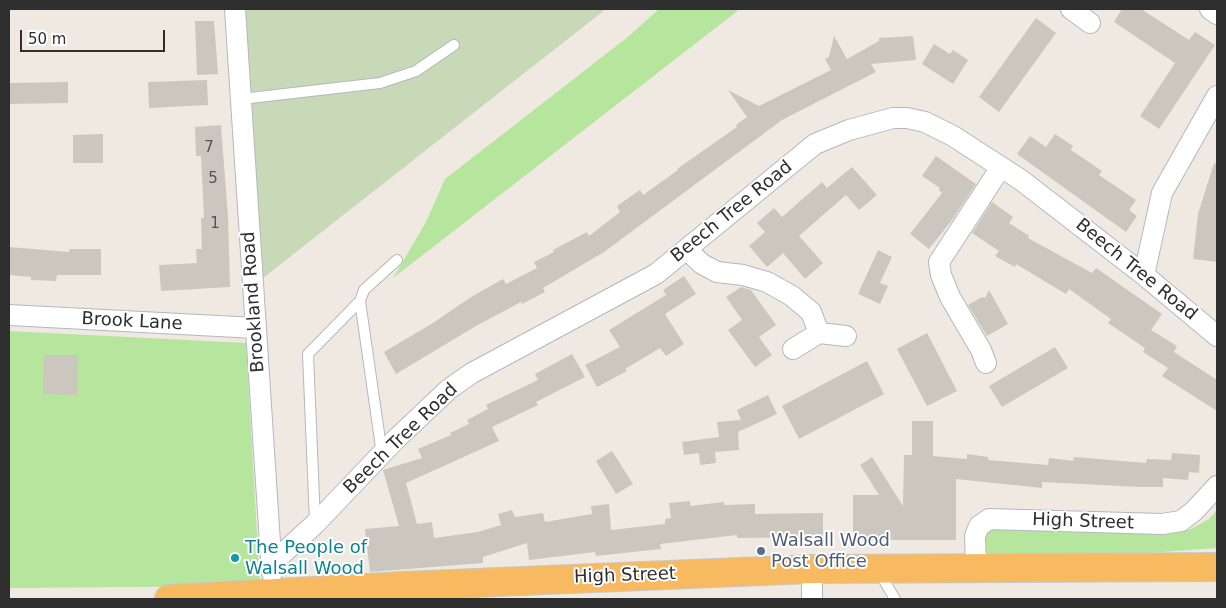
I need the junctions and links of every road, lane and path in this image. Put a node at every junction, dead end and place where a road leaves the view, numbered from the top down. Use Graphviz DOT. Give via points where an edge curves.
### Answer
graph roads {
  1 [pos="235,9"];
  2 [pos="1210,9"];
  3 [pos="1217,14"];
  4 [pos="454,45"];
  5 [pos="1217,96"];
  6 [pos="241,99"];
  7 [pos="1001,167"];
  8 [pos="688,250"];
  9 [pos="397,260"];
  10 [pos="1144,276"];
  11 [pos="360,301"];
  12 [pos="9,315"];
  13 [pos="256,328"];
  14 [pos="819,332"];
  15 [pos="846,336"];
  16 [pos="1217,336"];
  17 [pos="793,349"];
  18 [pos="988,351"];
  19 [pos="382,455"];
  20 [pos="1217,486"];
  21 [pos="315,524"];
  22 [pos="271,564"];
  23 [pos="1207,567"];
  24 [pos="878,568"];
  25 [pos="976,568"];
  26 [pos="812,569"];
  27 [pos="473,591"];
  28 [pos="275,594"];
  29 [pos="169,599"];
  30 [pos="812,599"];
  31 [pos="895,599"];
  1 -- 6 [label="street, Brookland Road"];
  2 -- 3 [label="street"];
  4 -- 6 [label="lane" via="416,70 380,82"];
  5 -- 10 [label="street" via="1162,194"];
  6 -- 13 [label="street, Brookland Road"];
  7 -- 8 [label="street, Beech Tree Road" via="925,122 893,118 849,130 815,144"];
  7 -- 10 [label="street, Beech Tree Road"];
  7 -- 18 [label="street" via="939,262 950,297"];
  8 -- 14 [label="street" via="716,272 767,282 792,296 812,312"];
  8 -- 19 [label="street, Beech Tree Road" via="628,291 472,373 448,389"];
  9 -- 11 [label="lane" via="364,290"];
  10 -- 16 [label="street, Beech Tree Road"];
  11 -- 19 [label="lane"];
  11 -- 21 [label="lane" via="308,354"];
  12 -- 13 [label="street, Brook Lane"];
  13 -- 22 [label="street, Brookland Road"];
  14 -- 15 [label="street"];
  14 -- 17 [label="street"];
  19 -- 21 [label="street, Beech Tree Road"];
  20 -- 25 [label="street, High Street" via="1194,512 1181,521 1162,524 989,519 979,526 975,536"];
  21 -- 22 [label="street, Beech Tree Road"];
  22 -- 28 [label="street, Brookland Road"];
  23 -- 25 [label="highway, High Street"];
  24 -- 25 [label="highway, High Street"];
  24 -- 26 [label="highway, High Street"];
  24 -- 31 [label="lane"];
  26 -- 27 [label="highway, High Street"];
  26 -- 30 [label="street"];
  27 -- 28 [label="highway, High Street"];
  28 -- 29 [label="highway, High Street"];
}
